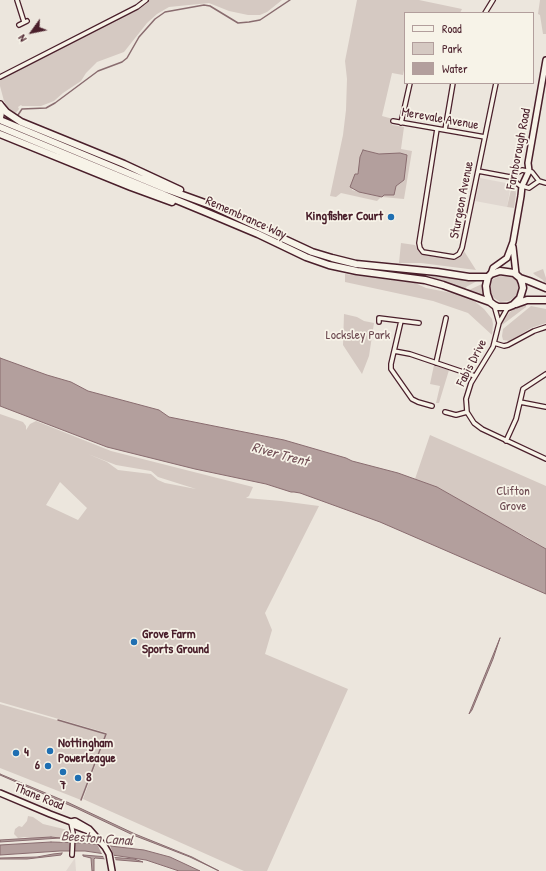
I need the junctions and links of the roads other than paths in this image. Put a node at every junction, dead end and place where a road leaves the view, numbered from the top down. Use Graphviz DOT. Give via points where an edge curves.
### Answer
graph roads {
  1 [pos="17,0"];
  2 [pos="146,0"];
  3 [pos="493,0"];
  4 [pos="486,12"];
  5 [pos="19,25"];
  6 [pos="546,60"];
  7 [pos="0,77"];
  8 [pos="410,84"];
  9 [pos="454,84"];
  10 [pos="496,84"];
  11 [pos="1,105"];
  12 [pos="0,119"];
  13 [pos="393,121"];
  14 [pos="401,123"];
  15 [pos="0,127"];
  16 [pos="437,129"];
  17 [pos="445,130"];
  18 [pos="0,134"];
  19 [pos="485,137"];
  20 [pos="478,171"];
  21 [pos="529,171"];
  22 [pos="510,177"];
  23 [pos="539,181"];
  24 [pos="546,182"];
  25 [pos="522,186"];
  26 [pos="213,206"];
  27 [pos="208,213"];
  28 [pos="513,242"];
  29 [pos="490,275"];
  30 [pos="518,276"];
  31 [pos="546,288"];
  32 [pos="546,300"];
  33 [pos="492,304"];
  34 [pos="511,306"];
  35 [pos="446,318"];
  36 [pos="401,321"];
  37 [pos="379,322"];
  38 [pos="412,322"];
  39 [pos="445,322"];
  40 [pos="419,323"];
  41 [pos="499,323"];
  42 [pos="450,324"];
  43 [pos="546,327"];
  44 [pos="412,328"];
  45 [pos="494,343"];
  46 [pos="394,351"];
  47 [pos="436,362"];
  48 [pos="546,374"];
  49 [pos="475,376"];
  50 [pos="542,376"];
  51 [pos="545,381"];
  52 [pos="520,402"];
  53 [pos="426,404"];
  54 [pos="432,406"];
  55 [pos="546,407"];
  56 [pos="425,409"];
  57 [pos="448,411"];
  58 [pos="467,412"];
  59 [pos="544,412"];
  60 [pos="506,440"];
  61 [pos="546,459"];
  62 [pos="0,793"];
  63 [pos="71,822"];
  64 [pos="72,855"];
  65 [pos="112,871"];
  1 -- 5 [label="street" via="26,22"];
  2 -- 7 [label="street" via="138,7"];
  3 -- 4 [label="street"];
  6 -- 21 [label="street, Farnborough Road" via="528,163"];
  8 -- 14 [label="street"];
  9 -- 17 [label="street"];
  10 -- 19 [label="street, Sturgeon Avenue"];
  11 -- 12 [label="main road"];
  11 -- 26 [label="highway" via="6,112 21,122 124,164"];
  12 -- 26 [label="highway, Remembrance Way" via="166,189"];
  13 -- 14 [label="street, Merevale Avenue"];
  14 -- 16 [label="street, Merevale Avenue"];
  15 -- 27 [label="highway, Remembrance Way"];
  16 -- 17 [label="street, Merevale Avenue"];
  16 -- 20 [label="street, Sturgeon Avenue" via="419,243 423,252 454,257 460,253"];
  17 -- 19 [label="street, Merevale Avenue"];
  18 -- 27 [label="highway" via="160,198"];
  19 -- 20 [label="street, Sturgeon Avenue"];
  20 -- 22 [label="street"];
  21 -- 22 [label="street" via="522,170"];
  21 -- 23 [label="street"];
  21 -- 25 [label="street, Farnborough Road"];
  22 -- 25 [label="street"];
  23 -- 24 [label="street"];
  23 -- 25 [label="street" via="529,188"];
  25 -- 28 [label="street, Farnborough Road"];
  26 -- 29 [label="highway, Remembrance Way" via="312,252 356,264 469,277"];
  27 -- 33 [label="highway, Remembrance Way" via="329,265 425,280"];
  28 -- 29 [label="street, Farnborough Road" via="507,258 493,268"];
  28 -- 30 [label="street, Farnborough Road"];
  29 -- 30 [label="highway" via="505,271"];
  29 -- 33 [label="highway" via="486,290"];
  30 -- 31 [label="highway"];
  30 -- 34 [label="highway" via="523,288 522,294"];
  32 -- 34 [label="highway" via="527,300"];
  33 -- 34 [label="highway" via="498,307"];
  33 -- 41 [label="street, Fabis Drive"];
  34 -- 41 [label="street, Fabis Drive"];
  35 -- 39 [label="street"];
  36 -- 37 [label="street" via="379,318"];
  36 -- 38 [label="street"];
  36 -- 46 [label="street"];
  38 -- 40 [label="street"];
  38 -- 44 [label="street"];
  39 -- 42 [label="street"];
  39 -- 47 [label="street"];
  41 -- 45 [label="street, Fabis Drive"];
  43 -- 45 [label="street" via="508,345"];
  45 -- 49 [label="street, Fabis Drive"];
  46 -- 47 [label="street"];
  46 -- 53 [label="street" via="391,366 393,371 412,399"];
  47 -- 49 [label="street"];
  48 -- 50 [label="street"];
  49 -- 58 [label="street, Fabis Drive" via="466,399"];
  50 -- 51 [label="street"];
  50 -- 52 [label="street" via="524,387"];
  52 -- 55 [label="street"];
  52 -- 60 [label="street"];
  53 -- 54 [label="street"];
  53 -- 56 [label="street"];
  55 -- 59 [label="street"];
  57 -- 58 [label="street" via="456,415"];
  58 -- 60 [label="street" via="478,426"];
  60 -- 61 [label="street"];
  62 -- 63 [label="street, Thane Road"];
  63 -- 64 [label="street, Thane Road"];
  63 -- 65 [label="street, Thane Road" via="74,826 97,836 107,850"];
}
